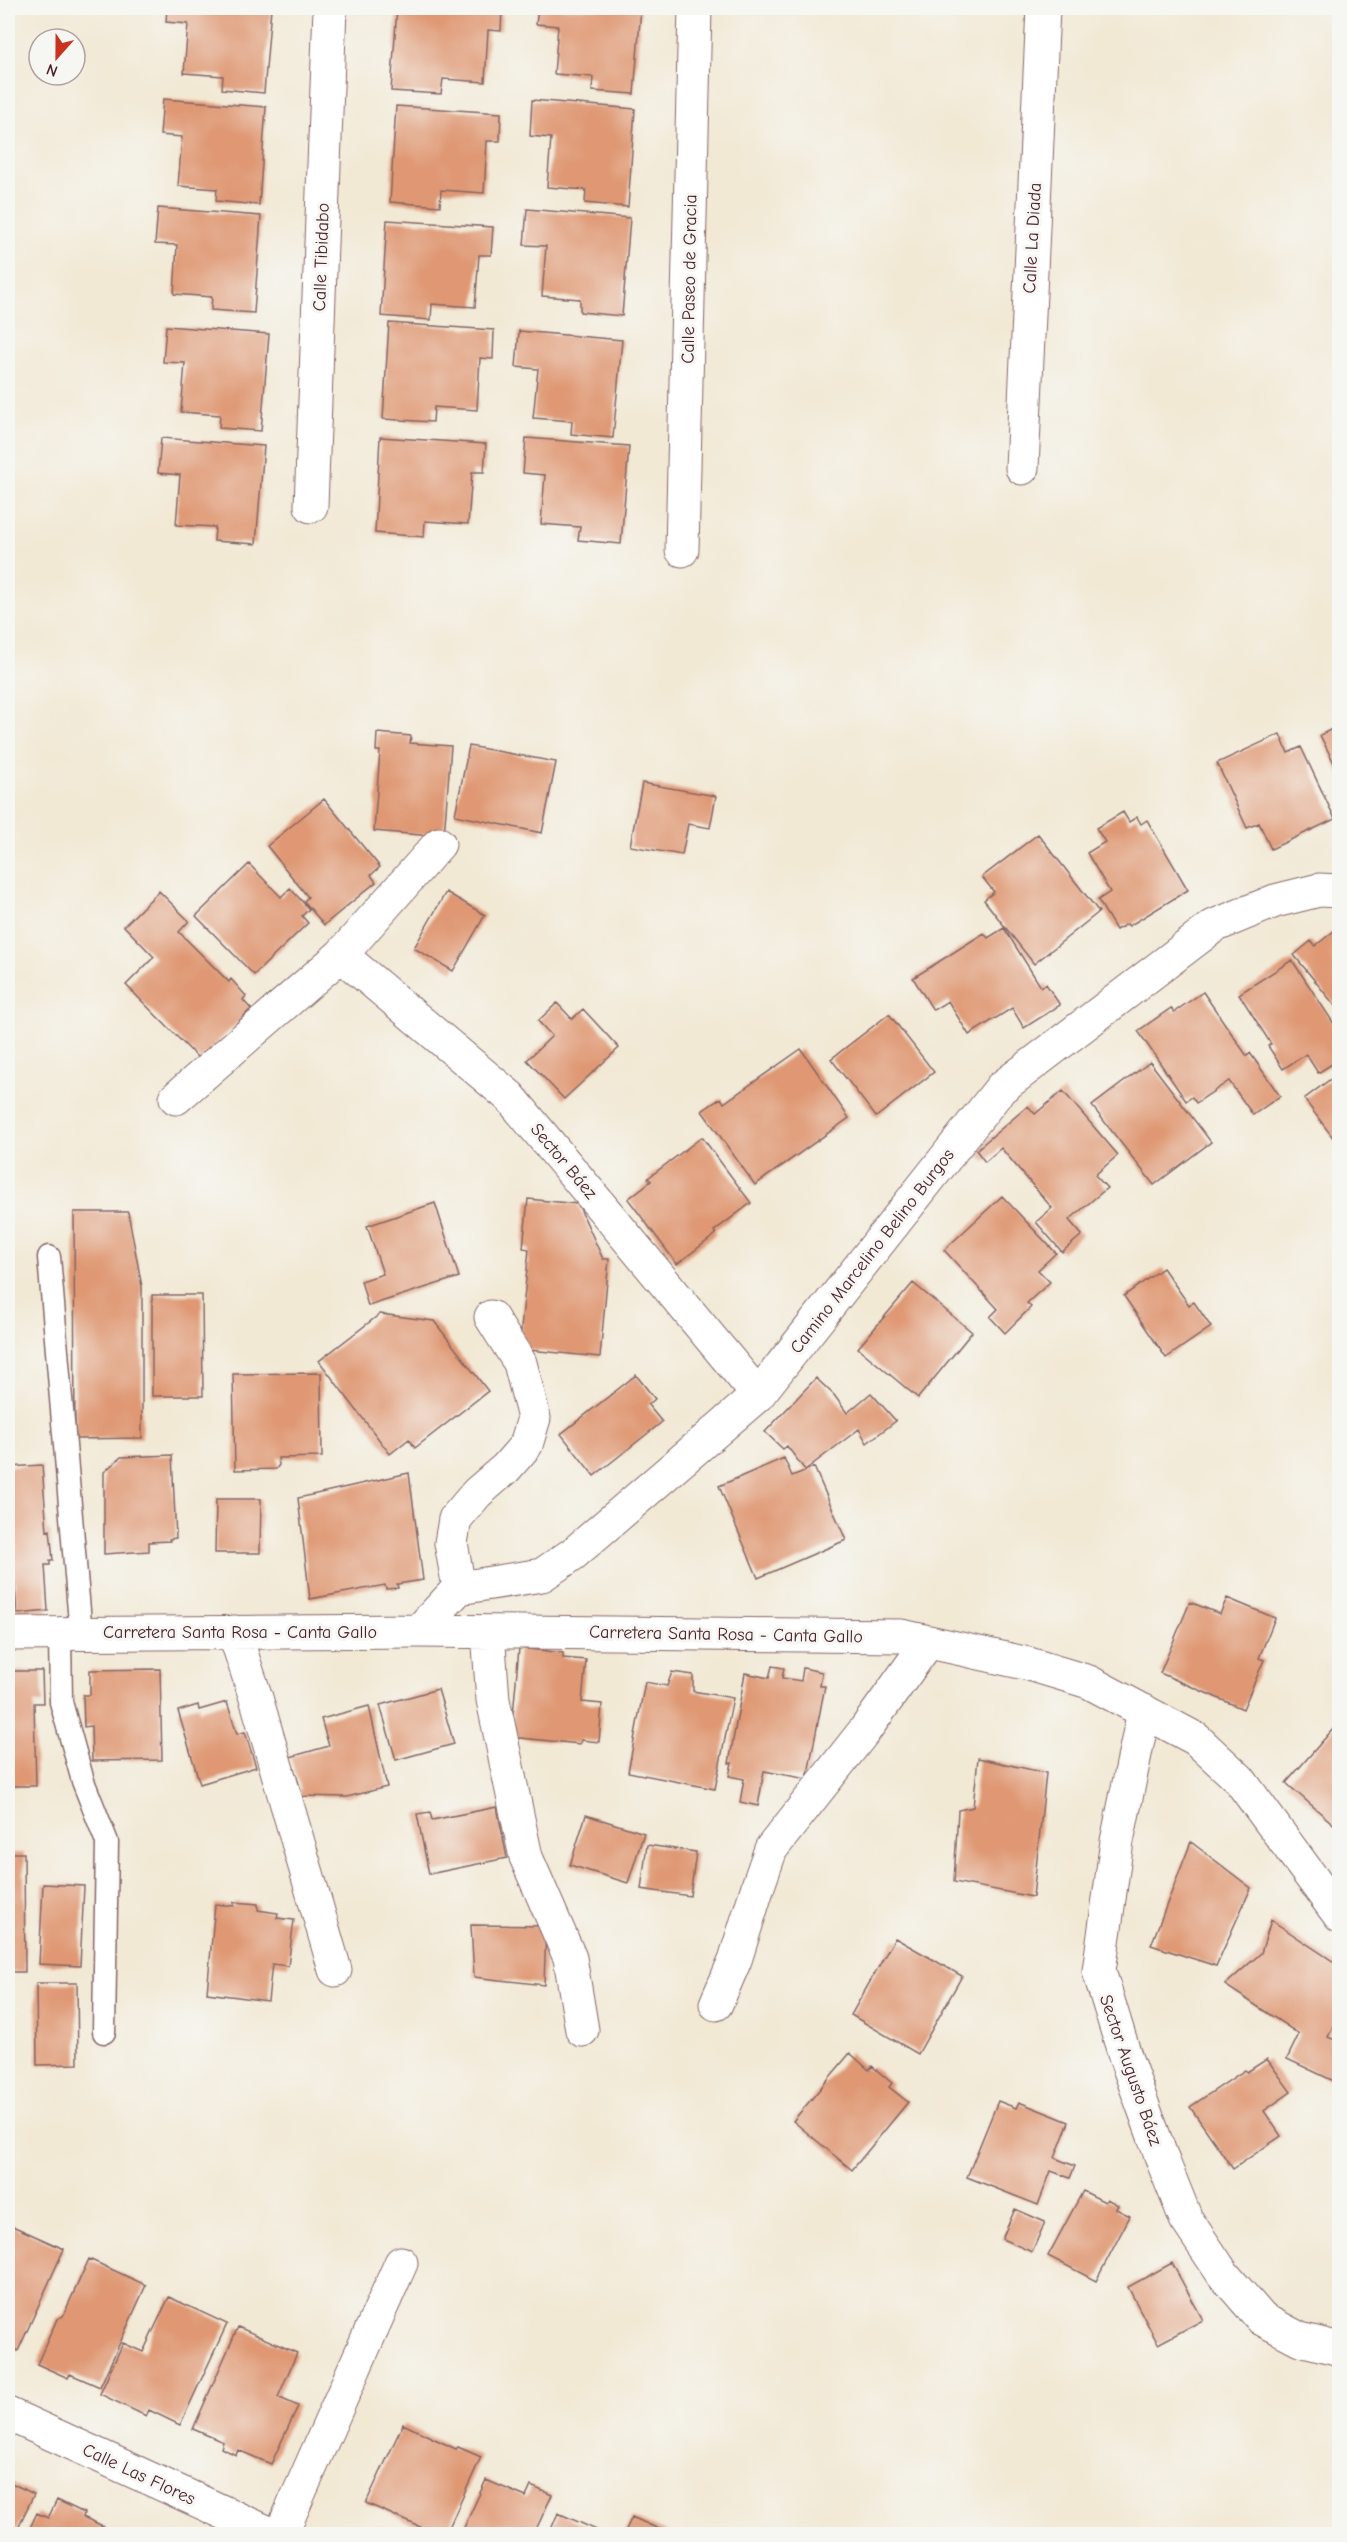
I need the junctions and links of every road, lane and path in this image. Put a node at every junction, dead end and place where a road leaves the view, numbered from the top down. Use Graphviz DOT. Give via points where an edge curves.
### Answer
graph roads {
  1 [pos="330,8"];
  2 [pos="695,8"];
  3 [pos="1043,8"];
  4 [pos="1022,468"];
  5 [pos="311,506"];
  6 [pos="682,550"];
  7 [pos="439,844"];
  8 [pos="1340,891"];
  9 [pos="341,955"];
  10 [pos="176,1098"];
  11 [pos="49,1257"];
  12 [pos="491,1317"];
  13 [pos="758,1395"];
  14 [pos="459,1588"];
  15 [pos="419,1631"];
  16 [pos="234,1632"];
  17 [pos="488,1632"];
  18 [pos="8,1634"];
  19 [pos="71,1634"];
  20 [pos="928,1641"];
  21 [pos="1144,1711"];
  22 [pos="1333,1898"];
  23 [pos="335,1970"];
  24 [pos="716,2004"];
  25 [pos="582,2030"];
  26 [pos="104,2032"];
  27 [pos="401,2264"];
  28 [pos="1340,2349"];
  29 [pos="8,2414"];
  30 [pos="271,2535"];
  31 [pos="281,2535"];
  1 -- 5 [label="street, Calle Tibidabo"];
  2 -- 6 [label="street, Calle Paseo de Gracia"];
  3 -- 4 [label="street, Calle La Diada"];
  7 -- 9 [label="street"];
  8 -- 13 [label="street, Camino Marcelino Belino Burgos" via="1319,890 1275,901 1214,926 1001,1088"];
  9 -- 10 [label="street"];
  9 -- 13 [label="street, Sector Báez" via="510,1097"];
  11 -- 19 [label="lane"];
  12 -- 14 [label="street" via="520,1363 534,1418 526,1445 455,1519 451,1543"];
  13 -- 14 [label="street, Camino Marcelino Belino Burgos" via="550,1570 542,1575"];
  14 -- 15 [label="street"];
  15 -- 16 [label="street, Carretera Santa Rosa - Canta Gallo"];
  15 -- 17 [label="street, Carretera Santa Rosa - Canta Gallo"];
  16 -- 19 [label="street, Carretera Santa Rosa - Canta Gallo"];
  16 -- 23 [label="street"];
  17 -- 20 [label="street, Carretera Santa Rosa - Canta Gallo" via="902,1636"];
  17 -- 25 [label="street" via="493,1700 526,1857 570,1958"];
  18 -- 19 [label="street, Carretera Santa Rosa - Canta Gallo"];
  19 -- 26 [label="lane" via="61,1702 83,1781 107,1842"];
  20 -- 21 [label="street, Carretera Santa Rosa - Canta Gallo" via="1089,1682"];
  20 -- 24 [label="street" via="865,1730 771,1849 735,1960"];
  21 -- 22 [label="street, Carretera Santa Rosa - Canta Gallo" via="1196,1739 1239,1779"];
  21 -- 28 [label="street, Sector Augusto Báez" via="1117,1841 1099,1971 1141,2101 1186,2219 1223,2274 1262,2319 1300,2338"];
  27 -- 31 [label="street"];
  29 -- 30 [label="street, Calle Las Flores"];
}
